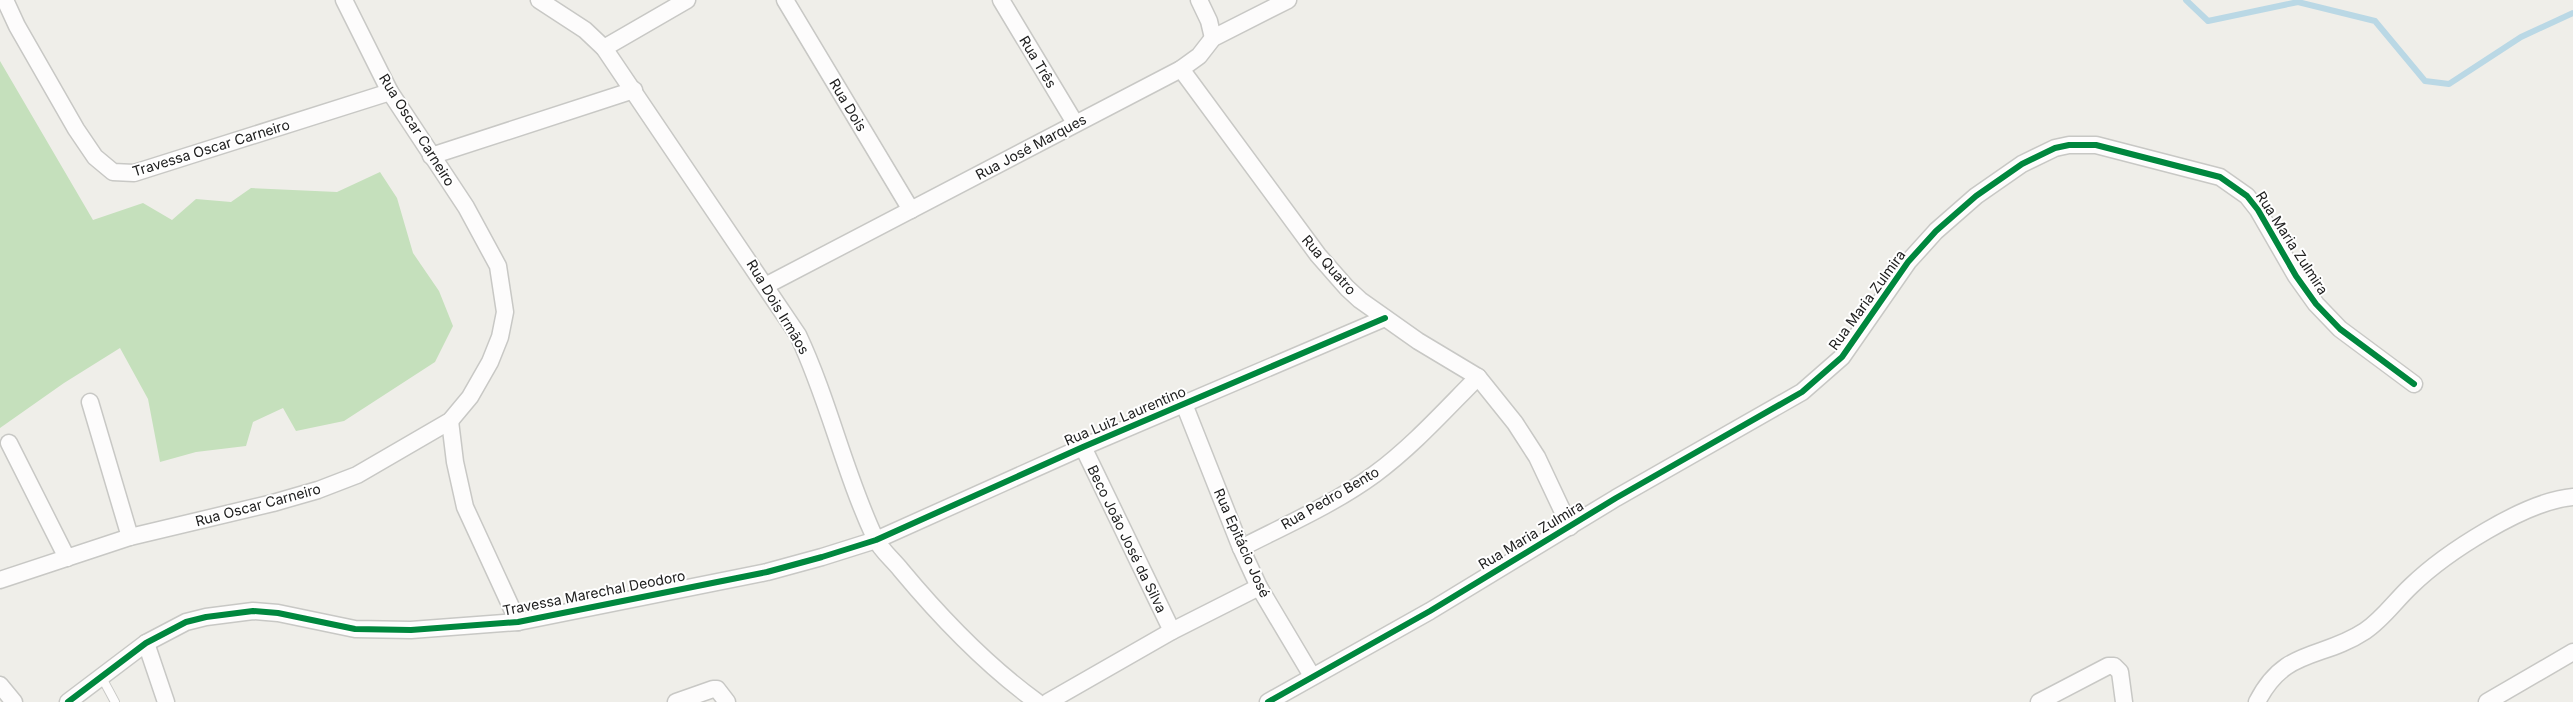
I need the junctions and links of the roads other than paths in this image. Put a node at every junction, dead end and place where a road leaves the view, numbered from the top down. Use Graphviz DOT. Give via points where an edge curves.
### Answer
graph roads {
  1 [pos="5,0"];
  2 [pos="344,0"];
  3 [pos="539,0"];
  4 [pos="687,0"];
  5 [pos="785,0"];
  6 [pos="1001,0"];
  7 [pos="1199,0"];
  8 [pos="1288,0"];
  9 [pos="1213,38"];
  10 [pos="604,48"];
  11 [pos="1181,70"];
  12 [pos="634,90"];
  13 [pos="390,92"];
  14 [pos="1075,123"];
  15 [pos="431,156"];
  16 [pos="911,210"];
  17 [pos="767,285"];
  18 [pos="1385,318"];
  19 [pos="1478,377"];
  20 [pos="2414,384"];
  21 [pos="90,402"];
  22 [pos="1184,404"];
  23 [pos="450,421"];
  24 [pos="9,443"];
  25 [pos="1083,447"];
  26 [pos="2573,497"];
  27 [pos="1570,527"];
  28 [pos="130,537"];
  29 [pos="876,540"];
  30 [pos="1241,548"];
  31 [pos="67,558"];
  32 [pos="0,580"];
  33 [pos="1260,587"];
  34 [pos="518,622"];
  35 [pos="1172,631"];
  36 [pos="146,643"];
  37 [pos="2573,652"];
  38 [pos="101,676"];
  39 [pos="1312,676"];
  40 [pos="0,685"];
  41 [pos="14,702"];
  42 [pos="68,702"];
  43 [pos="115,702"];
  44 [pos="166,702"];
  45 [pos="676,702"];
  46 [pos="727,702"];
  47 [pos="1037,702"];
  48 [pos="1048,702"];
  49 [pos="1268,702"];
  50 [pos="2039,702"];
  51 [pos="2124,702"];
  52 [pos="2257,702"];
  53 [pos="2487,702"];
  1 -- 13 [label="street, Travessa Oscar Carneiro" via="76,129 95,157 113,172 134,173"];
  2 -- 13 [label="street, Rua Oscar Carneiro"];
  3 -- 10 [label="street, Rua Dois Irmãos" via="585,30"];
  4 -- 10 [label="street"];
  5 -- 16 [label="street, Rua Dois"];
  6 -- 14 [label="street, Rua Três"];
  7 -- 9 [label="street" via="1210,20"];
  8 -- 9 [label="street, Rua José Marques"];
  9 -- 11 [label="street, Rua José Marques" via="1199,56"];
  10 -- 12 [label="street, Rua Dois Irmãos"];
  11 -- 14 [label="street, Rua José Marques"];
  11 -- 18 [label="street, Rua Quatro" via="1332,272 1360,300"];
  12 -- 15 [label="street"];
  12 -- 17 [label="street, Rua Dois Irmãos"];
  13 -- 15 [label="street, Rua Oscar Carneiro"];
  14 -- 16 [label="street, Rua José Marques"];
  15 -- 23 [label="street, Rua Oscar Carneiro" via="466,207 498,266 505,312 490,362 470,397"];
  16 -- 17 [label="street, Rua José Marques"];
  17 -- 29 [label="street, Rua Dois Irmãos" via="798,335 813,367"];
  18 -- 19 [label="street, Rua Quatro"];
  18 -- 22 [label="street, Rua Luiz Laurentino"];
  19 -- 27 [label="street, Rua Quatro" via="1537,457"];
  19 -- 30 [label="street, Rua Pedro Bento" via="1402,452 1373,475"];
  20 -- 27 [label="street, Rua Maria Zulmira" via="2340,329 2316,304 2258,210 2236,186 2220,176 2114,149 2069,145 2022,164 1959,210 1908,262 1842,357 1802,392"];
  21 -- 28 [label="street"];
  22 -- 25 [label="street, Rua Luiz Laurentino"];
  22 -- 30 [label="street, Rua Epitácio José"];
  23 -- 28 [label="street, Rua Oscar Carneiro" via="357,475 318,490"];
  23 -- 34 [label="street" via="464,507"];
  24 -- 31 [label="street"];
  25 -- 29 [label="street, Rua Luiz Laurentino"];
  25 -- 35 [label="street, Beco João José da Silva"];
  26 -- 52 [label="street" via="2544,503 2520,513 2444,560 2417,580 2364,632 2281,669 2270,679"];
  27 -- 39 [label="street, Rua Maria Zulmira"];
  28 -- 31 [label="street, Rua Oscar Carneiro"];
  29 -- 34 [label="street, Travessa Marechal Deodoro" via="767,572"];
  29 -- 47 [label="street, Rua Dois Irmãos" via="968,643"];
  30 -- 33 [label="street, Rua Epitácio José"];
  31 -- 32 [label="street, Rua Oscar Carneiro"];
  33 -- 35 [label="street"];
  33 -- 39 [label="street, Rua Epitácio José"];
  34 -- 36 [label="street, Travessa Marechal Deodoro" via="411,630 355,629 278,613 253,612 186,622"];
  35 -- 48 [label="street"];
  36 -- 38 [label="street, Travessa Marechal Deodoro"];
  36 -- 44 [label="street"];
  37 -- 53 [label="street"];
  38 -- 42 [label="street, Travessa Marechal Deodoro"];
  38 -- 43 [label="lane"];
  39 -- 49 [label="street, Rua Maria Zulmira"];
  40 -- 41 [label="street"];
  45 -- 46 [label="street" via="718,689"];
  50 -- 51 [label="street" via="2108,666 2114,666 2120,672"];
}
